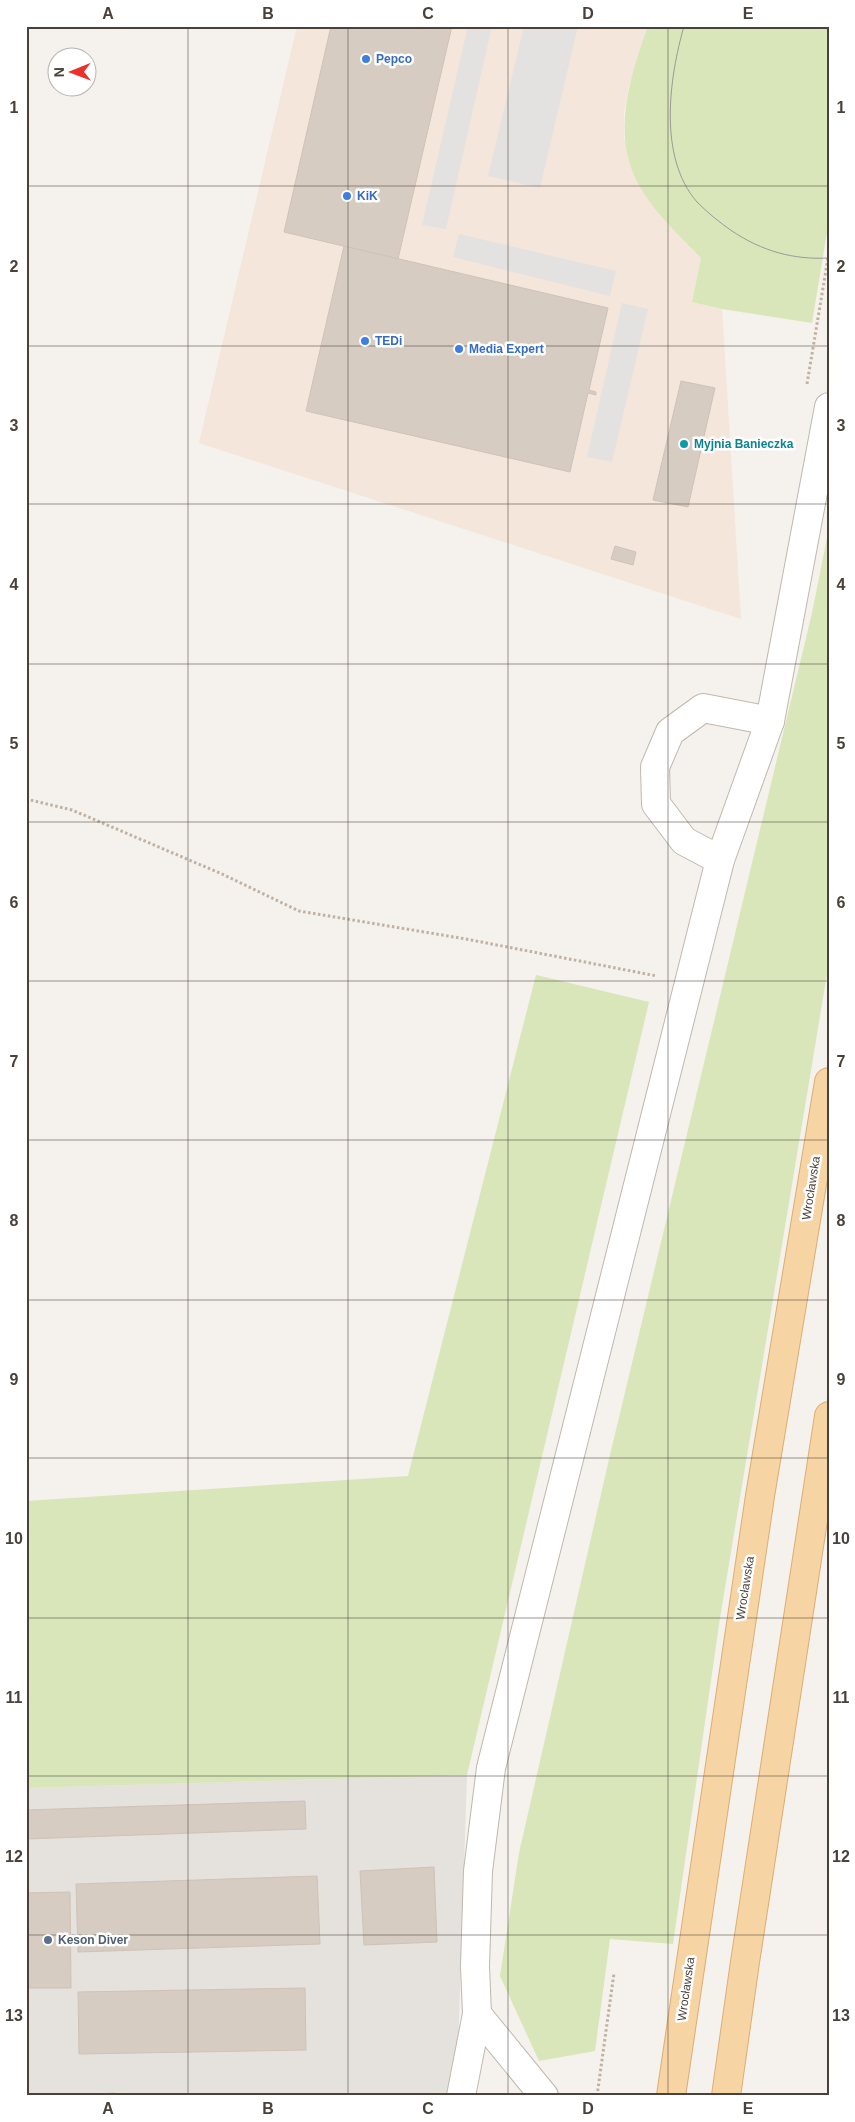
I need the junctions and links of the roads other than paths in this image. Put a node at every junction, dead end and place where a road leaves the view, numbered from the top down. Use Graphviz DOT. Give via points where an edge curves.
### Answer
graph roads {
  1 [pos="829,407"];
  2 [pos="770,721"];
  3 [pos="720,860"];
  4 [pos="829,1082"];
  5 [pos="829,1416"];
  6 [pos="477,2014"];
  7 [pos="461,2096"];
  8 [pos="544,2096"];
  9 [pos="671,2096"];
  10 [pos="726,2096"];
  1 -- 2 [label="lane"];
  2 -- 3 [label="lane"];
  2 -- 3 [label="lane" via="703,708 670,732 654,767 656,804 684,840"];
  3 -- 6 [label="lane" via="491,1768 478,1871"];
  4 -- 9 [label="main road, Wrocławska" via="760,1496"];
  5 -- 10 [label="main road"];
  6 -- 7 [label="lane"];
  6 -- 8 [label="lane"];
}
